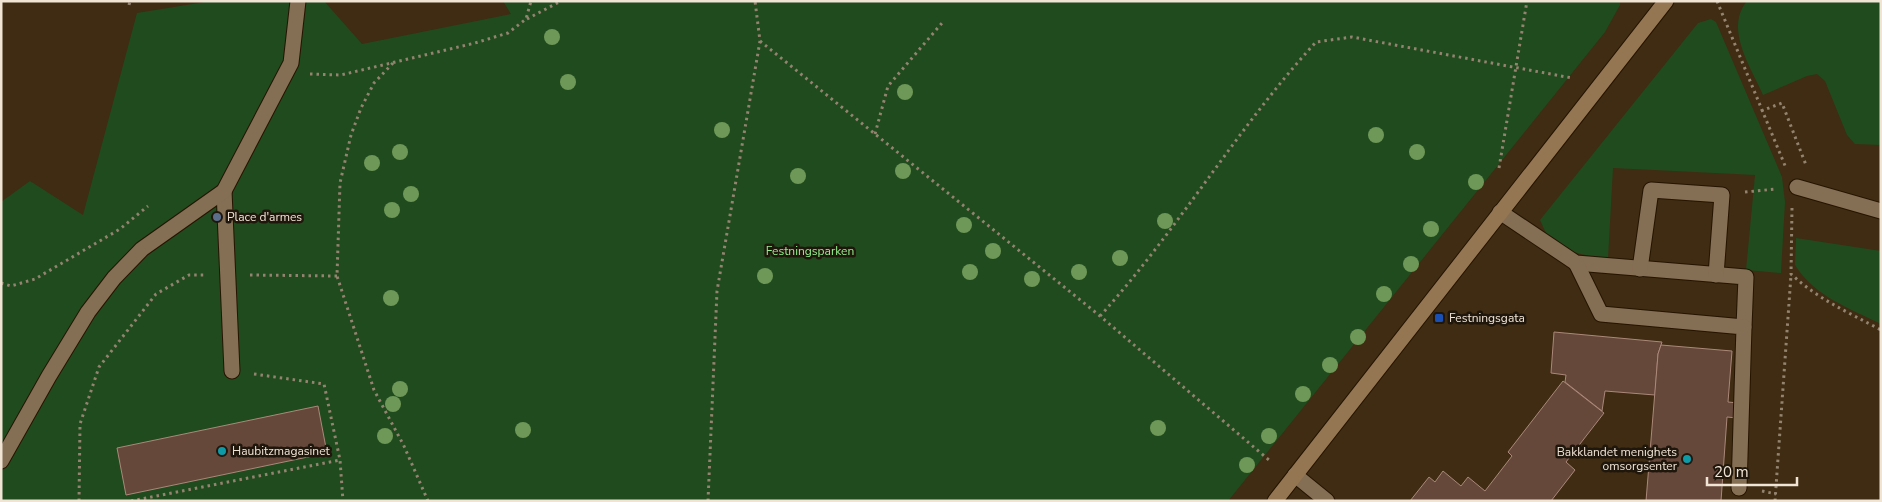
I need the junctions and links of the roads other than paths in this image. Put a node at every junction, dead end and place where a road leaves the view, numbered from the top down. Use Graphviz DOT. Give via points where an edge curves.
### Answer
graph roads {
  1 [pos="298,1"];
  2 [pos="1666,1"];
  3 [pos="1797,187"];
  4 [pos="224,191"];
  5 [pos="1881,211"];
  6 [pos="1500,212"];
  7 [pos="1576,264"];
  8 [pos="1640,269"];
  9 [pos="1716,275"];
  10 [pos="1744,327"];
  11 [pos="232,371"];
  12 [pos="1,461"];
  13 [pos="1295,475"];
  14 [pos="1739,488"];
  15 [pos="1275,501"];
  16 [pos="1327,501"];
  1 -- 4 [label="street" via="291,63"];
  2 -- 6 [label="main road"];
  3 -- 5 [label="street"];
  4 -- 11 [label="street"];
  4 -- 12 [label="street" via="142,249 114,278 88,312"];
  6 -- 7 [label="street"];
  6 -- 13 [label="main road"];
  7 -- 8 [label="street"];
  7 -- 10 [label="street" via="1601,314"];
  8 -- 9 [label="street"];
  8 -- 9 [label="street" via="1651,190 1722,194"];
  9 -- 10 [label="street" via="1746,277"];
  10 -- 14 [label="street"];
  13 -- 15 [label="main road"];
  13 -- 16 [label="street"];
}
